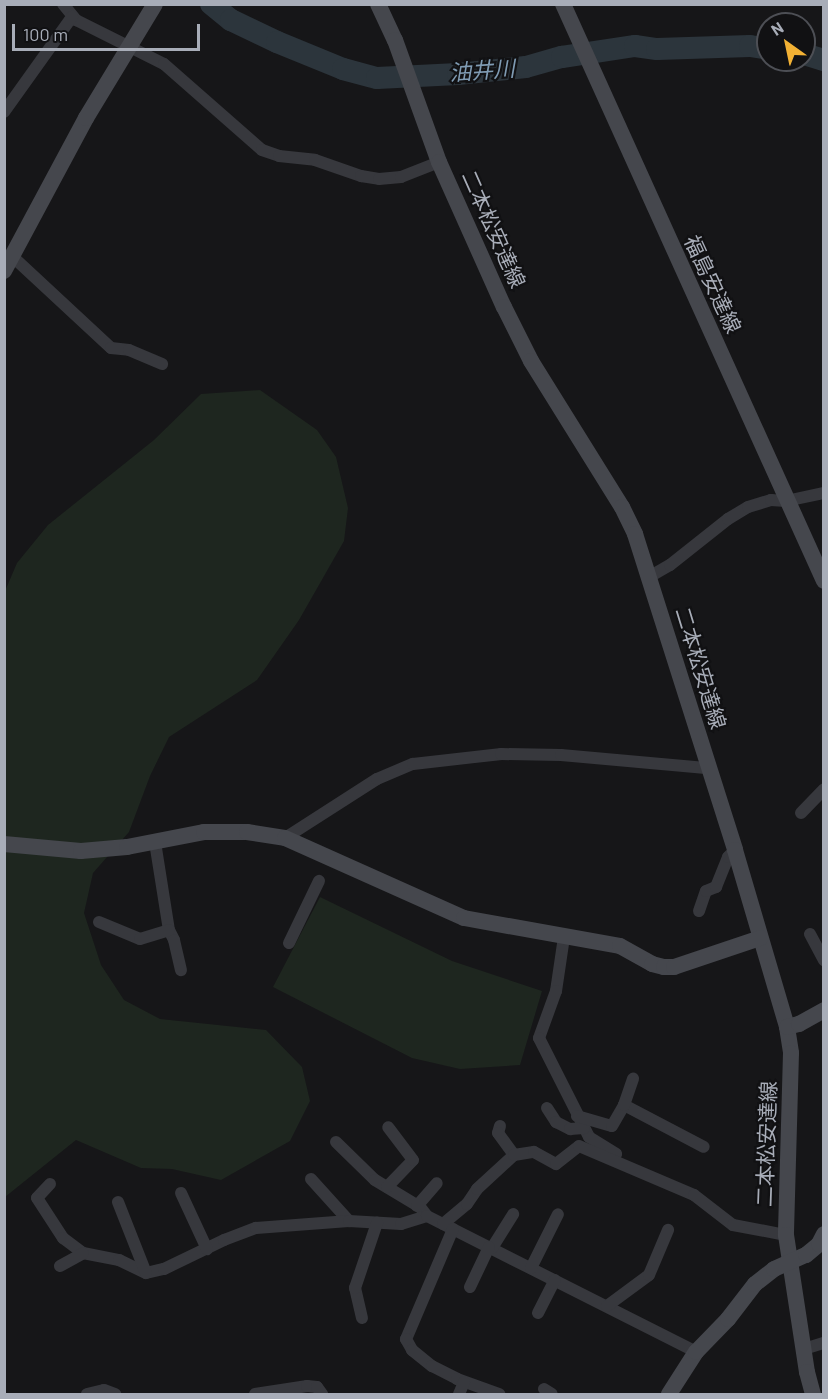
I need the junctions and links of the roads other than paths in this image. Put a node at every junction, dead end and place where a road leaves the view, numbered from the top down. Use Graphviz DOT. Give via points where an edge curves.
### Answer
graph roads {
  1 [pos="63,4"];
  2 [pos="154,4"];
  3 [pos="378,4"];
  4 [pos="565,9"];
  5 [pos="72,17"];
  6 [pos="130,47"];
  7 [pos="4,112"];
  8 [pos="439,162"];
  9 [pos="8,263"];
  10 [pos="162,364"];
  11 [pos="824,493"];
  12 [pos="786,501"];
  13 [pos="649,577"];
  14 [pos="824,581"];
  15 [pos="708,768"];
  16 [pos="824,789"];
  17 [pos="801,813"];
  18 [pos="285,838"];
  19 [pos="155,842"];
  20 [pos="4,844"];
  21 [pos="735,850"];
  22 [pos="319,881"];
  23 [pos="699,911"];
  24 [pos="99,922"];
  25 [pos="169,930"];
  26 [pos="810,934"];
  27 [pos="564,937"];
  28 [pos="760,938"];
  29 [pos="289,944"];
  30 [pos="824,960"];
  31 [pos="181,970"];
  32 [pos="824,1010"];
  33 [pos="787,1026"];
  34 [pos="633,1079"];
  35 [pos="624,1105"];
  36 [pos="547,1107"];
  37 [pos="577,1116"];
  38 [pos="388,1126"];
  39 [pos="500,1126"];
  40 [pos="584,1128"];
  41 [pos="336,1142"];
  42 [pos="704,1147"];
  43 [pos="514,1155"];
  44 [pos="639,1172"];
  45 [pos="310,1179"];
  46 [pos="437,1183"];
  47 [pos="50,1184"];
  48 [pos="387,1187"];
  49 [pos="181,1193"];
  50 [pos="118,1202"];
  51 [pos="417,1206"];
  52 [pos="513,1214"];
  53 [pos="558,1214"];
  54 [pos="427,1216"];
  55 [pos="349,1221"];
  56 [pos="377,1223"];
  57 [pos="448,1226"];
  58 [pos="668,1230"];
  59 [pos="786,1235"];
  60 [pos="822,1241"];
  61 [pos="490,1247"];
  62 [pos="207,1249"];
  63 [pos="83,1252"];
  64 [pos="790,1263"];
  65 [pos="60,1266"];
  66 [pos="531,1268"];
  67 [pos="146,1273"];
  68 [pos="555,1280"];
  69 [pos="470,1287"];
  70 [pos="607,1306"];
  71 [pos="538,1313"];
  72 [pos="362,1318"];
  73 [pos="824,1343"];
  74 [pos="804,1349"];
  75 [pos="696,1352"];
  76 [pos="464,1382"];
  77 [pos="87,1395"];
  78 [pos="115,1395"];
  79 [pos="255,1395"];
  80 [pos="322,1395"];
  81 [pos="459,1395"];
  82 [pos="499,1395"];
  83 [pos="669,1395"];
  84 [pos="813,1395"];
  1 -- 5 [label="street"];
  2 -- 6 [label="main road"];
  3 -- 8 [label="main road, 二本松安達線"];
  4 -- 12 [label="main road, 福島安達線"];
  5 -- 6 [label="street"];
  5 -- 7 [label="street"];
  6 -- 8 [label="street" via="164,64 262,150 315,160 379,179 401,177"];
  6 -- 9 [label="main road" via="86,118"];
  8 -- 13 [label="main road, 二本松安達線" via="531,361 622,507"];
  9 -- 10 [label="street" via="111,348 129,350"];
  11 -- 12 [label="street"];
  12 -- 13 [label="street" via="748,507"];
  12 -- 14 [label="main road, 福島安達線"];
  13 -- 15 [label="main road, 二本松安達線"];
  15 -- 18 [label="street" via="561,755 501,754 413,764 377,779"];
  15 -- 21 [label="main road, 二本松安達線"];
  16 -- 17 [label="street"];
  18 -- 19 [label="main road" via="204,831"];
  18 -- 27 [label="main road" via="464,918"];
  19 -- 20 [label="main road" via="81,850"];
  19 -- 25 [label="street"];
  21 -- 23 [label="street" via="728,857 716,887 706,891"];
  21 -- 28 [label="main road, 二本松安達線"];
  22 -- 29 [label="street"];
  24 -- 25 [label="street" via="140,939"];
  25 -- 31 [label="street"];
  26 -- 30 [label="street"];
  27 -- 28 [label="main road" via="620,946 664,967"];
  27 -- 37 [label="street" via="556,991 539,1038"];
  28 -- 33 [label="main road, 二本松安達線"];
  32 -- 33 [label="main road"];
  33 -- 59 [label="main road, 二本松安達線" via="791,1053"];
  34 -- 35 [label="street"];
  35 -- 37 [label="street" via="612,1126"];
  35 -- 42 [label="street"];
  36 -- 40 [label="street" via="556,1122 570,1129"];
  37 -- 40 [label="street"];
  38 -- 48 [label="street" via="413,1160"];
  39 -- 43 [label="street" via="498,1133"];
  40 -- 44 [label="street" via="595,1143 629,1161"];
  41 -- 48 [label="street"];
  43 -- 44 [label="street" via="534,1152 556,1164 579,1146"];
  43 -- 57 [label="street" via="477,1189"];
  44 -- 59 [label="street" via="694,1195 733,1225"];
  45 -- 55 [label="street"];
  46 -- 51 [label="street"];
  47 -- 63 [label="street" via="37,1196 38,1200 63,1238"];
  48 -- 51 [label="street"];
  49 -- 62 [label="street"];
  50 -- 67 [label="street"];
  51 -- 54 [label="street"];
  52 -- 61 [label="street"];
  53 -- 66 [label="street"];
  54 -- 56 [label="street" via="401,1224"];
  54 -- 57 [label="street"];
  55 -- 56 [label="street"];
  55 -- 62 [label="street" via="256,1228"];
  56 -- 72 [label="street" via="355,1288"];
  57 -- 61 [label="street"];
  57 -- 76 [label="street" via="406,1339 418,1356"];
  58 -- 70 [label="street" via="649,1275"];
  59 -- 64 [label="main road, 二本松安達線"];
  60 -- 64 [label="main road"];
  61 -- 66 [label="street"];
  61 -- 69 [label="street"];
  62 -- 67 [label="street"];
  63 -- 65 [label="street"];
  63 -- 67 [label="street" via="119,1260"];
  64 -- 74 [label="main road, 二本松安達線"];
  64 -- 75 [label="main road" via="774,1269 755,1284"];
  66 -- 68 [label="street"];
  68 -- 70 [label="street"];
  68 -- 71 [label="street"];
  70 -- 75 [label="street"];
  73 -- 74 [label="street"];
  74 -- 84 [label="main road, 二本松安達線"];
  75 -- 83 [label="main road"];
  76 -- 81 [label="street"];
  76 -- 82 [label="street"];
  77 -- 78 [label="street" via="104,1390"];
  79 -- 80 [label="street" via="314,1386"];
}
